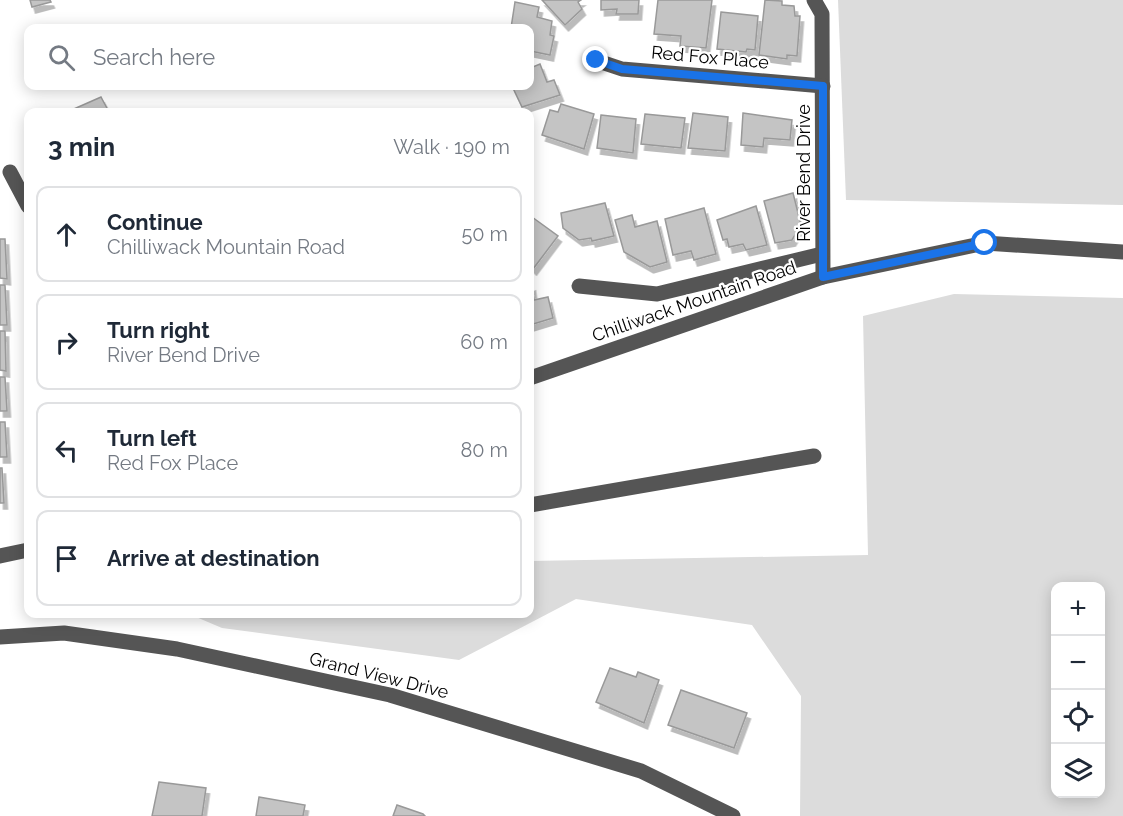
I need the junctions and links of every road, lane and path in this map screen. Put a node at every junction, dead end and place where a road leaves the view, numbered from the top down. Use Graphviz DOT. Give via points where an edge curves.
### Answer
graph roads {
  1 [pos="814,0"];
  2 [pos="596,60"];
  3 [pos="823,86"];
  4 [pos="10,172"];
  5 [pos="24,199"];
  6 [pos="1123,252"];
  7 [pos="822,254"];
  8 [pos="823,277"];
  9 [pos="579,286"];
  10 [pos="534,377"];
  11 [pos="814,456"];
  12 [pos="534,504"];
  13 [pos="24,551"];
  14 [pos="0,556"];
  15 [pos="0,637"];
  16 [pos="733,816"];
  1 -- 3 [label="street, River Bend Drive" via="822,14"];
  2 -- 3 [label="street, Red Fox Place" via="622,69"];
  3 -- 7 [label="street, River Bend Drive"];
  4 -- 5 [label="street"];
  6 -- 8 [label="street, Chilliwack Mountain Road" via="985,243"];
  7 -- 8 [label="street, River Bend Drive"];
  7 -- 9 [label="street" via="657,294"];
  8 -- 10 [label="street, Chilliwack Mountain Road"];
  11 -- 12 [label="street"];
  13 -- 14 [label="street"];
  15 -- 16 [label="street, Grand View Drive" via="64,633 177,649 390,695 642,771"];
}
